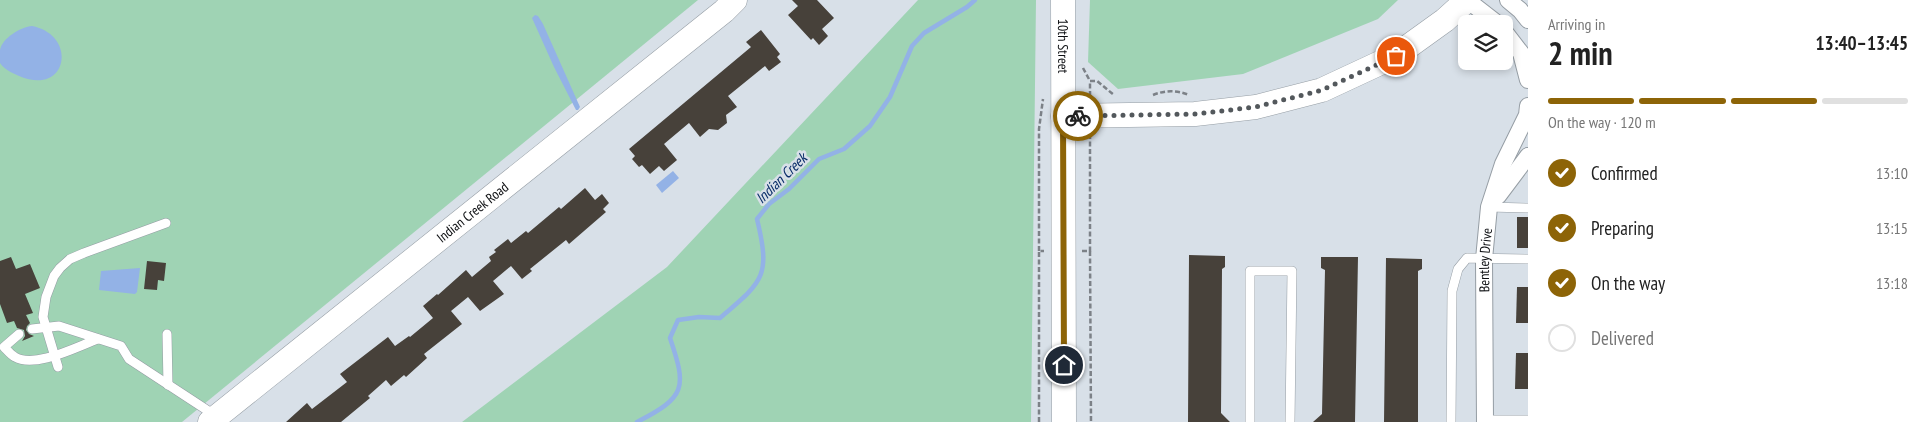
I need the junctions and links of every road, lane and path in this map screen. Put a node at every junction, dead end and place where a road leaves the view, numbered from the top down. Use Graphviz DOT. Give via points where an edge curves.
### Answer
graph roads {
  1 [pos="735,0"];
  2 [pos="1063,0"];
  3 [pos="1467,0"];
  4 [pos="1508,0"];
  5 [pos="1486,15"];
  6 [pos="1528,20"];
  7 [pos="1513,42"];
  8 [pos="1528,80"];
  9 [pos="1090,86"];
  10 [pos="1192,96"];
  11 [pos="1117,97"];
  12 [pos="1043,98"];
  13 [pos="1146,98"];
  14 [pos="1528,113"];
  15 [pos="1063,116"];
  16 [pos="1090,140"];
  17 [pos="1528,156"];
  18 [pos="1489,207"];
  19 [pos="1528,208"];
  20 [pos="166,223"];
  21 [pos="1039,251"];
  22 [pos="1050,251"];
  23 [pos="1079,251"];
  24 [pos="1090,251"];
  25 [pos="1484,259"];
  26 [pos="1528,259"];
  27 [pos="46,328"];
  28 [pos="32,329"];
  29 [pos="19,334"];
  30 [pos="167,334"];
  31 [pos="98,339"];
  32 [pos="54,355"];
  33 [pos="58,367"];
  34 [pos="168,385"];
  35 [pos="213,419"];
  36 [pos="1528,420"];
  37 [pos="1485,421"];
  38 [pos="1039,422"];
  39 [pos="1064,422"];
  40 [pos="1091,422"];
  41 [pos="1250,422"];
  42 [pos="1290,422"];
  43 [pos="1451,422"];
  1 -- 35 [label="street, Indian Creek Road"];
  2 -- 15 [label="street, 10th Street"];
  3 -- 5 [label="street"];
  3 -- 15 [label="street" via="1396,56 1322,90 1256,107 1195,114"];
  4 -- 6 [label="street"];
  7 -- 8 [label="street" via="1521,52"];
  9 -- 11 [label="path" via="1090,81 1097,81"];
  10 -- 13 [label="path" via="1178,90"];
  12 -- 21 [label="path" via="1039,129"];
  14 -- 18 [label="street, Bentley Drive" via="1503,164"];
  15 -- 39 [label="street, 10th Street"];
  16 -- 24 [label="path"];
  17 -- 18 [label="street"];
  18 -- 19 [label="lane"];
  18 -- 25 [label="street, Bentley Drive"];
  20 -- 27 [label="lane" via="70,259 54,276 46,297 43,317"];
  21 -- 22 [label="path"];
  21 -- 38 [label="path"];
  23 -- 24 [label="path"];
  24 -- 40 [label="path"];
  25 -- 26 [label="lane"];
  25 -- 37 [label="street, Bentley Drive"];
  25 -- 43 [label="lane" via="1467,258 1458,269 1452,291"];
  27 -- 28 [label="lane"];
  27 -- 31 [label="lane" via="59,326"];
  27 -- 32 [label="lane"];
  29 -- 32 [label="lane" via="4,347 16,358 42,360"];
  30 -- 34 [label="lane"];
  31 -- 32 [label="lane"];
  31 -- 34 [label="lane" via="121,346 129,359"];
  32 -- 33 [label="lane"];
  34 -- 35 [label="lane"];
  36 -- 37 [label="lane"];
  41 -- 42 [label="lane" via="1250,271 1292,271"];
}
